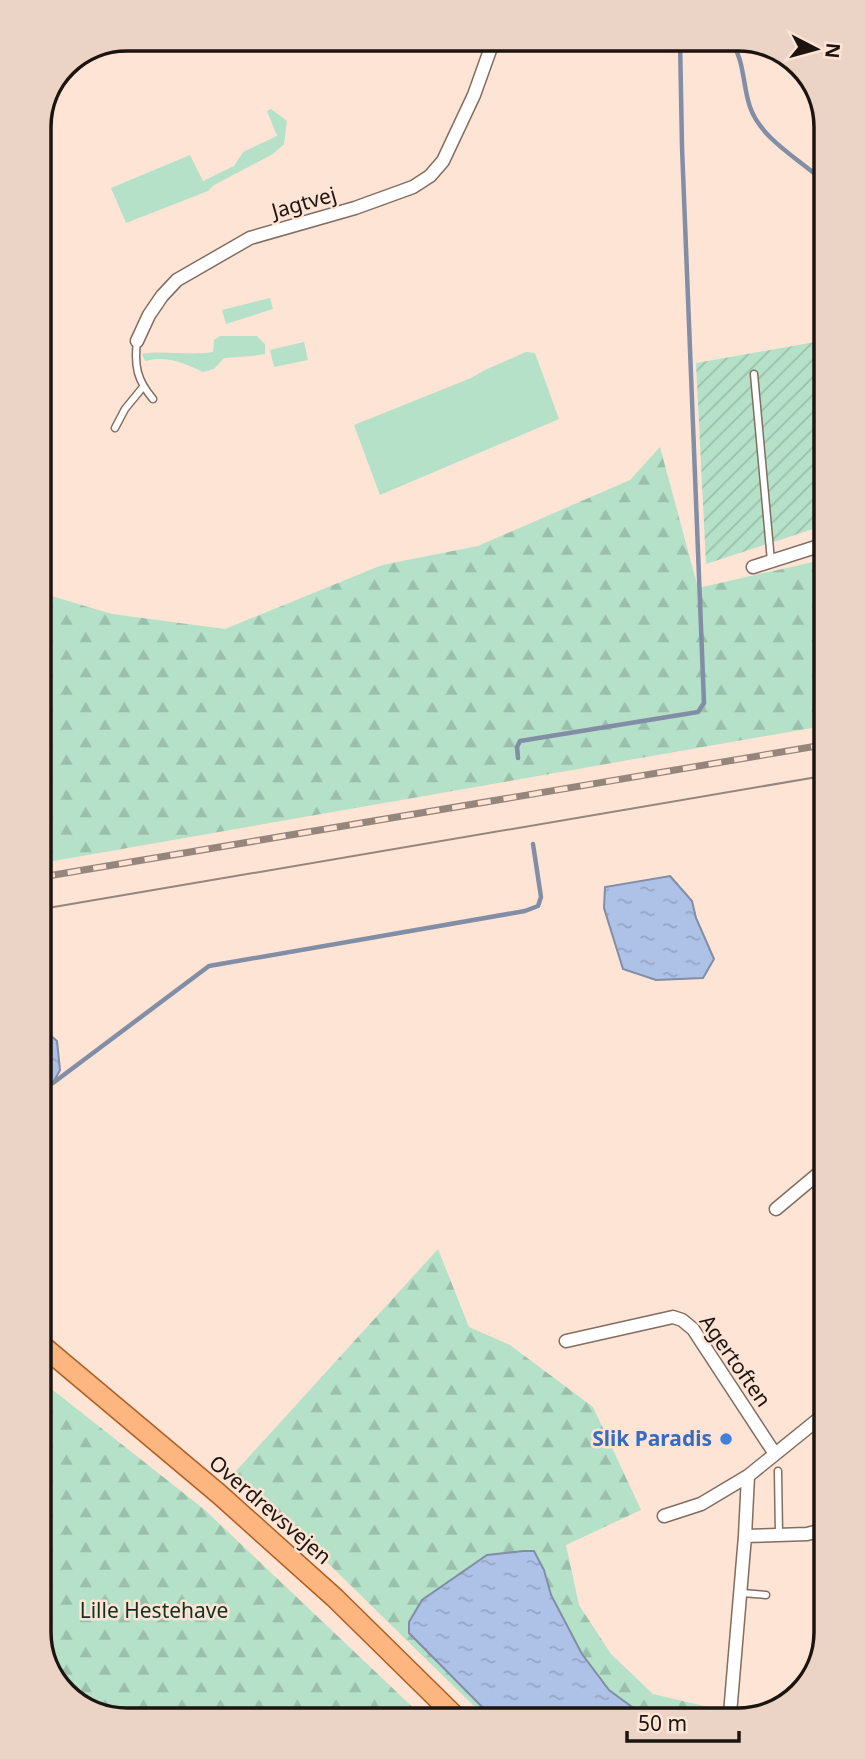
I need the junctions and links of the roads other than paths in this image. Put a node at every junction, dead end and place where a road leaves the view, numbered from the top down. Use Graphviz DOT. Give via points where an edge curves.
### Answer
graph roads {
  1 [pos="490,51"];
  2 [pos="137,341"];
  3 [pos="754,373"];
  4 [pos="143,387"];
  5 [pos="153,399"];
  6 [pos="116,428"];
  7 [pos="814,548"];
  8 [pos="771,561"];
  9 [pos="753,567"];
  10 [pos="814,1177"];
  11 [pos="776,1209"];
  12 [pos="566,1341"];
  13 [pos="51,1353"];
  14 [pos="814,1422"];
  15 [pos="775,1454"];
  16 [pos="778,1471"];
  17 [pos="748,1476"];
  18 [pos="664,1516"];
  19 [pos="814,1532"];
  20 [pos="779,1535"];
  21 [pos="745,1536"];
  22 [pos="742,1593"];
  23 [pos="766,1595"];
  24 [pos="447,1708"];
  25 [pos="731,1708"];
  1 -- 2 [label="street, Jagtvej" via="443,161 430,176 355,208 250,238 177,280 149,314"];
  2 -- 4 [label="lane, Jagtvej" via="135,360"];
  3 -- 8 [label="lane"];
  4 -- 5 [label="lane, Jagtvej"];
  4 -- 6 [label="lane"];
  7 -- 8 [label="street"];
  8 -- 9 [label="street"];
  10 -- 11 [label="street"];
  12 -- 15 [label="street, Agertoften" via="673,1317 682,1320 693,1329"];
  13 -- 24 [label="main road, Overdrevsvejen" via="335,1598"];
  14 -- 15 [label="street"];
  15 -- 17 [label="street"];
  16 -- 20 [label="lane"];
  17 -- 18 [label="street" via="701,1504"];
  17 -- 21 [label="street"];
  19 -- 20 [label="street"];
  20 -- 21 [label="street"];
  21 -- 22 [label="street"];
  22 -- 23 [label="lane"];
  22 -- 25 [label="street"];
}
